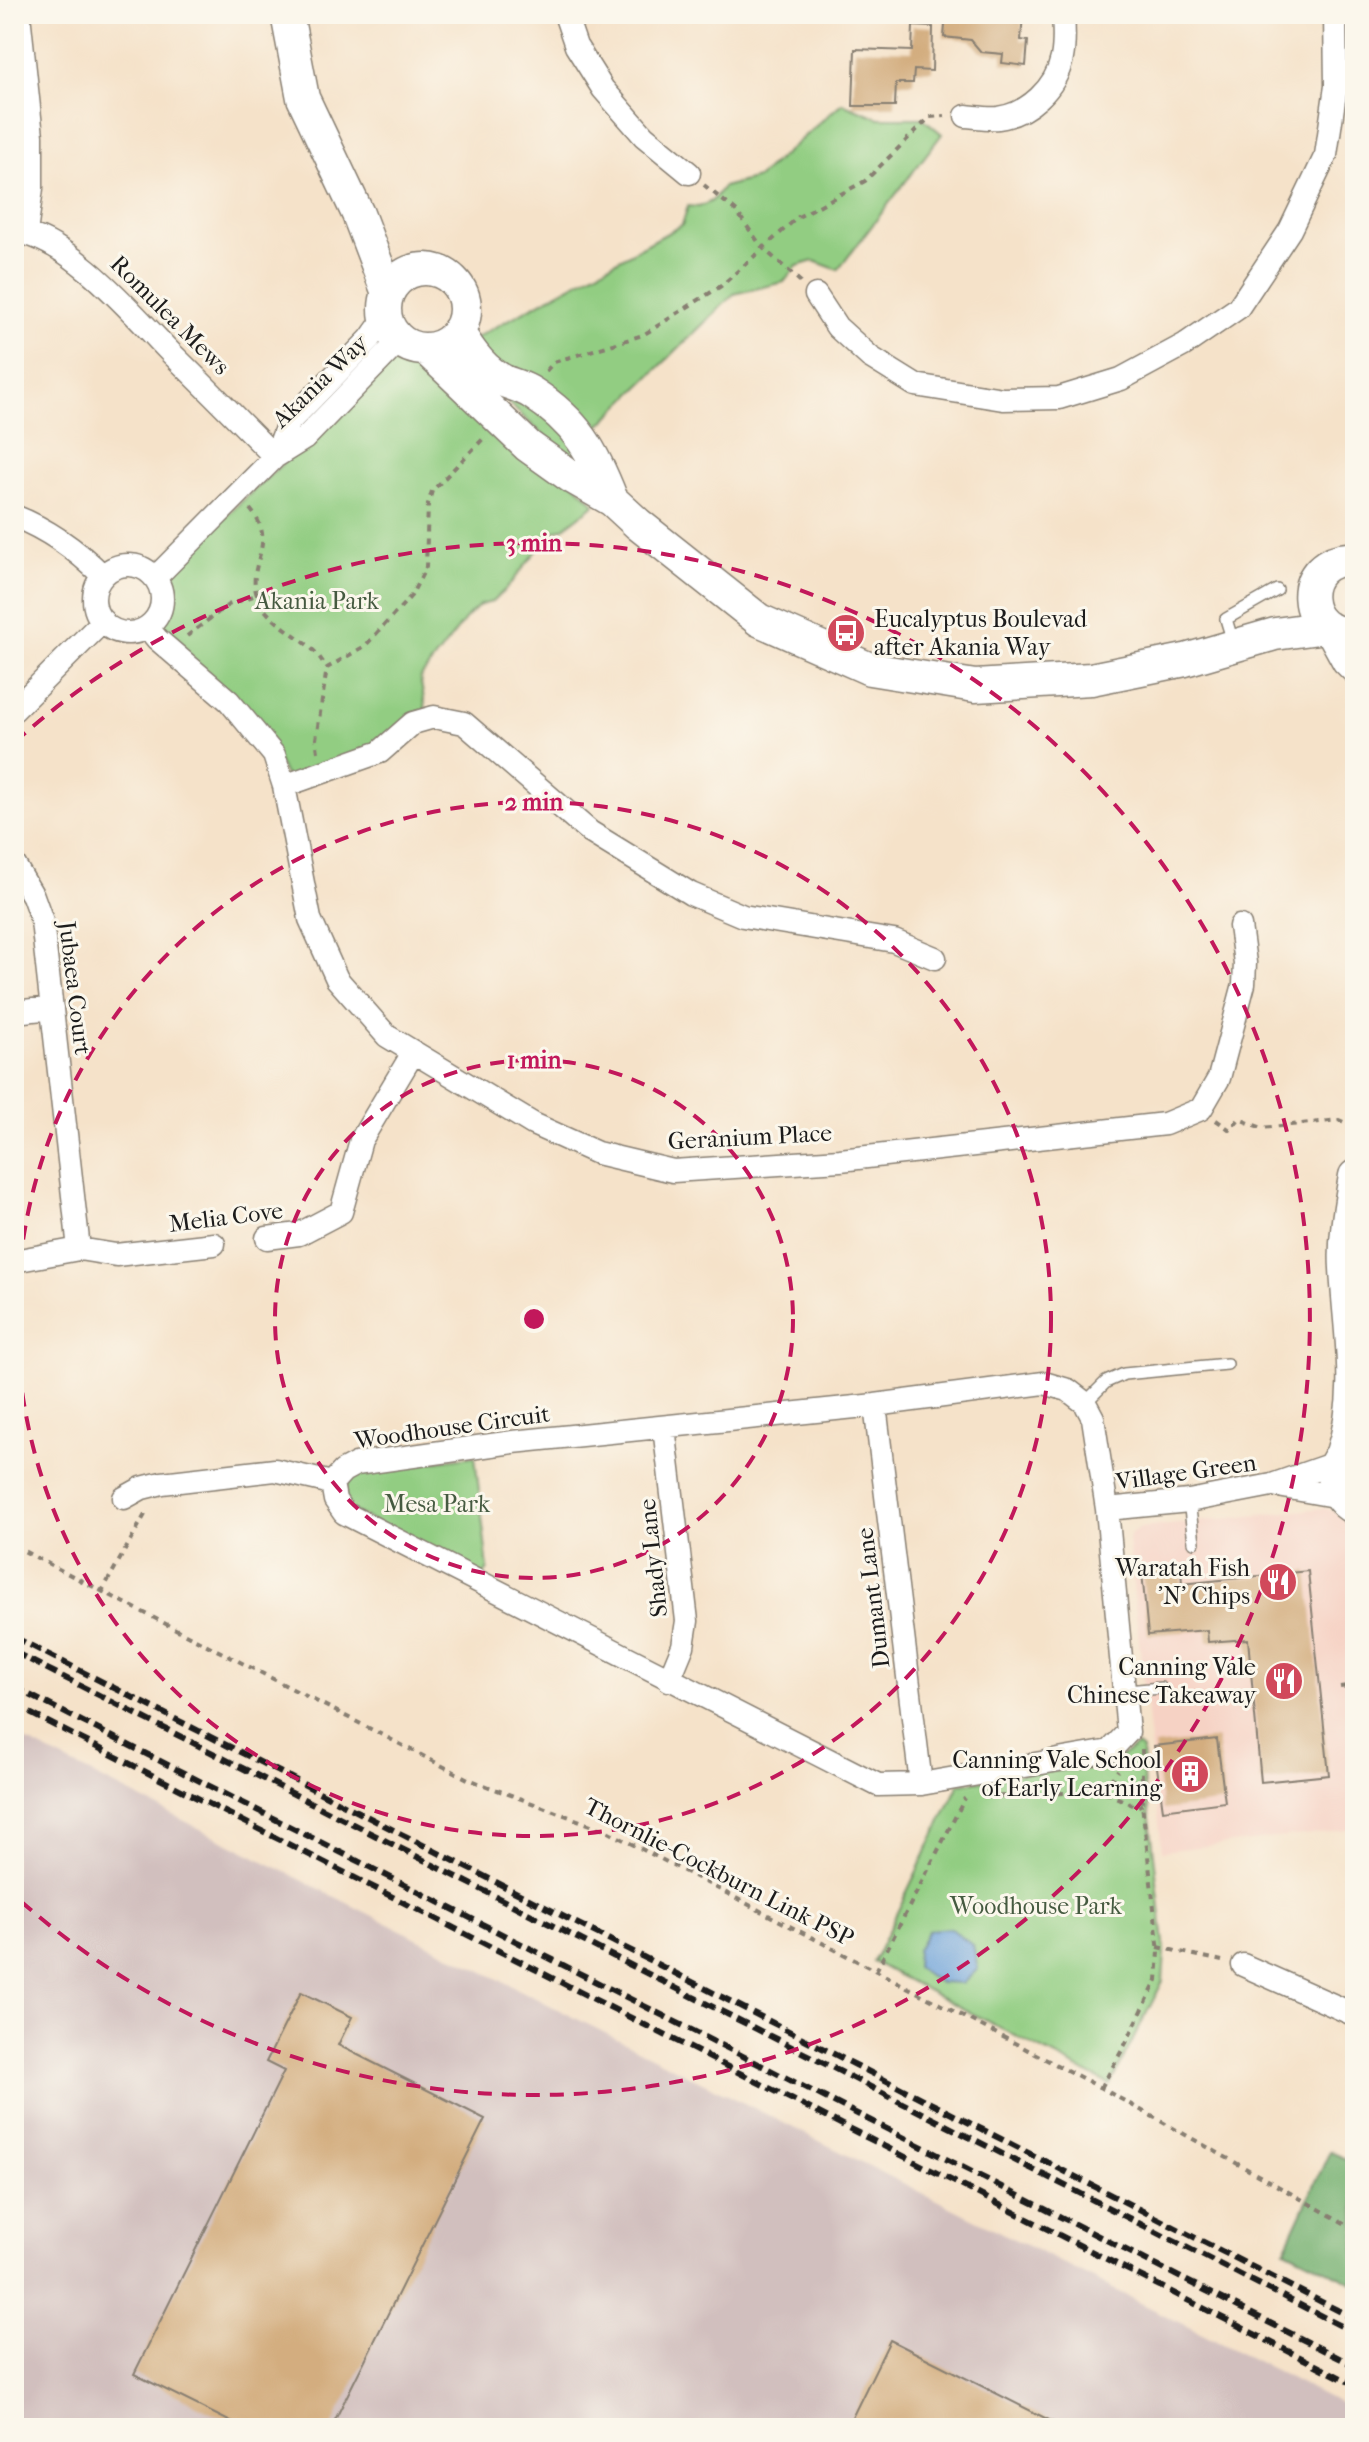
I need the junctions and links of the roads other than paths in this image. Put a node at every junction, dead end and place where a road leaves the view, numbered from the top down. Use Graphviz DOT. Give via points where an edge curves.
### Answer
graph roads {
  1 [pos="19,14"];
  2 [pos="287,14"];
  3 [pos="565,14"];
  4 [pos="1063,14"];
  5 [pos="1335,14"];
  6 [pos="966,116"];
  7 [pos="689,173"];
  8 [pos="358,214"];
  9 [pos="20,232"];
  10 [pos="419,269"];
  11 [pos="816,295"];
  12 [pos="400,325"];
  13 [pos="458,331"];
  14 [pos="275,457"];
  15 [pos="612,500"];
  16 [pos="14,516"];
  17 [pos="1355,559"];
  18 [pos="103,576"];
  19 [pos="155,578"];
  20 [pos="1277,590"];
  21 [pos="1309,597"];
  22 [pos="103,621"];
  23 [pos="147,627"];
  24 [pos="1337,629"];
  25 [pos="1275,634"];
  26 [pos="1235,646"];
  27 [pos="1355,667"];
  28 [pos="14,710"];
  29 [pos="284,786"];
  30 [pos="14,864"];
  31 [pos="1240,926"];
  32 [pos="935,958"];
  33 [pos="52,1008"];
  34 [pos="14,1012"];
  35 [pos="413,1053"];
  36 [pos="1355,1176"];
  37 [pos="267,1238"];
  38 [pos="214,1244"];
  39 [pos="79,1249"];
  40 [pos="14,1261"];
  41 [pos="1227,1364"];
  42 [pos="1355,1373"];
  43 [pos="1085,1403"];
  44 [pos="875,1405"];
  45 [pos="664,1427"];
  46 [pos="1344,1454"];
  47 [pos="332,1483"];
  48 [pos="1272,1485"];
  49 [pos="124,1498"];
  50 [pos="1189,1501"];
  51 [pos="1351,1507"];
  52 [pos="1107,1509"];
  53 [pos="1194,1542"];
  54 [pos="669,1680"];
  55 [pos="1161,1688"];
  56 [pos="1126,1691"];
  57 [pos="921,1784"];
  58 [pos="1243,1965"];
  59 [pos="1355,2015"];
  1 -- 9 [label="street" via="32,136 32,188"];
  2 -- 8 [label="street" via="303,98"];
  3 -- 7 [label="street" via="576,46 603,89 644,136"];
  4 -- 6 [label="street" via="1063,55 1045,91 1012,114"];
  5 -- 11 [label="street" via="1336,86 1326,155 1290,230 1238,308 1184,345 1121,379 1059,398 1003,399 915,385 870,357 837,327"];
  8 -- 10 [label="street" via="381,241"];
  8 -- 12 [label="street"];
  9 -- 14 [label="street, Romulea Mews" via="70,256 103,283"];
  10 -- 12 [label="street" via="397,279"];
  10 -- 13 [label="street" via="441,272 461,291 465,305"];
  12 -- 13 [label="street" via="440,346"];
  12 -- 14 [label="street, Akania Way" via="304,439"];
  12 -- 15 [label="street" via="528,446"];
  13 -- 15 [label="street" via="482,365 529,391 574,426"];
  14 -- 19 [label="street, Akania Way"];
  15 -- 26 [label="street" via="759,620 870,669 975,686 1091,679"];
  16 -- 18 [label="street" via="59,540"];
  17 -- 21 [label="street" via="1327,563 1317,572"];
  18 -- 19 [label="street" via="128,565"];
  18 -- 22 [label="street" via="94,600"];
  19 -- 23 [label="street" via="162,600 160,612"];
  20 -- 26 [label="lane" via="1226,619"];
  21 -- 24 [label="street" via="1312,610"];
  21 -- 25 [label="street"];
  22 -- 23 [label="street" via="129,633"];
  22 -- 28 [label="street"];
  23 -- 29 [label="street, Geranium Place" via="229,701 274,755"];
  24 -- 25 [label="street"];
  24 -- 27 [label="street"];
  25 -- 26 [label="street"];
  29 -- 32 [label="street" via="380,752 413,723 434,717 464,723 590,832 691,894 743,916 894,941"];
  29 -- 35 [label="street, Geranium Place" via="310,919 337,979 387,1036"];
  30 -- 33 [label="street, Jubaea Court" via="42,921"];
  31 -- 35 [label="street, Geranium Place" via="1244,984 1219,1078 1201,1109 1165,1124 840,1160 673,1171 597,1153 533,1124"];
  33 -- 34 [label="street"];
  33 -- 39 [label="street, Jubaea Court"];
  35 -- 37 [label="street, Melia Cove" via="361,1140 341,1212 299,1234"];
  36 -- 42 [label="street" via="1346,1265"];
  38 -- 39 [label="street, Melia Cove" via="116,1255"];
  39 -- 40 [label="street"];
  41 -- 43 [label="lane" via="1124,1374 1106,1382"];
  42 -- 46 [label="street"];
  43 -- 44 [label="street, Woodhouse Circuit" via="1068,1390 1044,1383"];
  43 -- 52 [label="street" via="1093,1418"];
  44 -- 45 [label="street, Woodhouse Circuit"];
  44 -- 57 [label="street, Dumant Lane"];
  45 -- 47 [label="street, Woodhouse Circuit" via="356,1464"];
  45 -- 54 [label="street, Shady Lane" via="687,1621"];
  46 -- 48 [label="street, Village Green"];
  46 -- 51 [label="street" via="1333,1481"];
  47 -- 49 [label="street" via="275,1470 162,1483"];
  47 -- 54 [label="street" via="344,1513"];
  48 -- 50 [label="street, Village Green"];
  48 -- 51 [label="street, Village Green"];
  50 -- 52 [label="street, Village Green"];
  50 -- 53 [label="lane"];
  52 -- 56 [label="street"];
  54 -- 57 [label="street" via="878,1785"];
  55 -- 56 [label="lane"];
  56 -- 57 [label="street" via="1128,1732 1110,1751"];
  58 -- 59 [label="street"];
}
